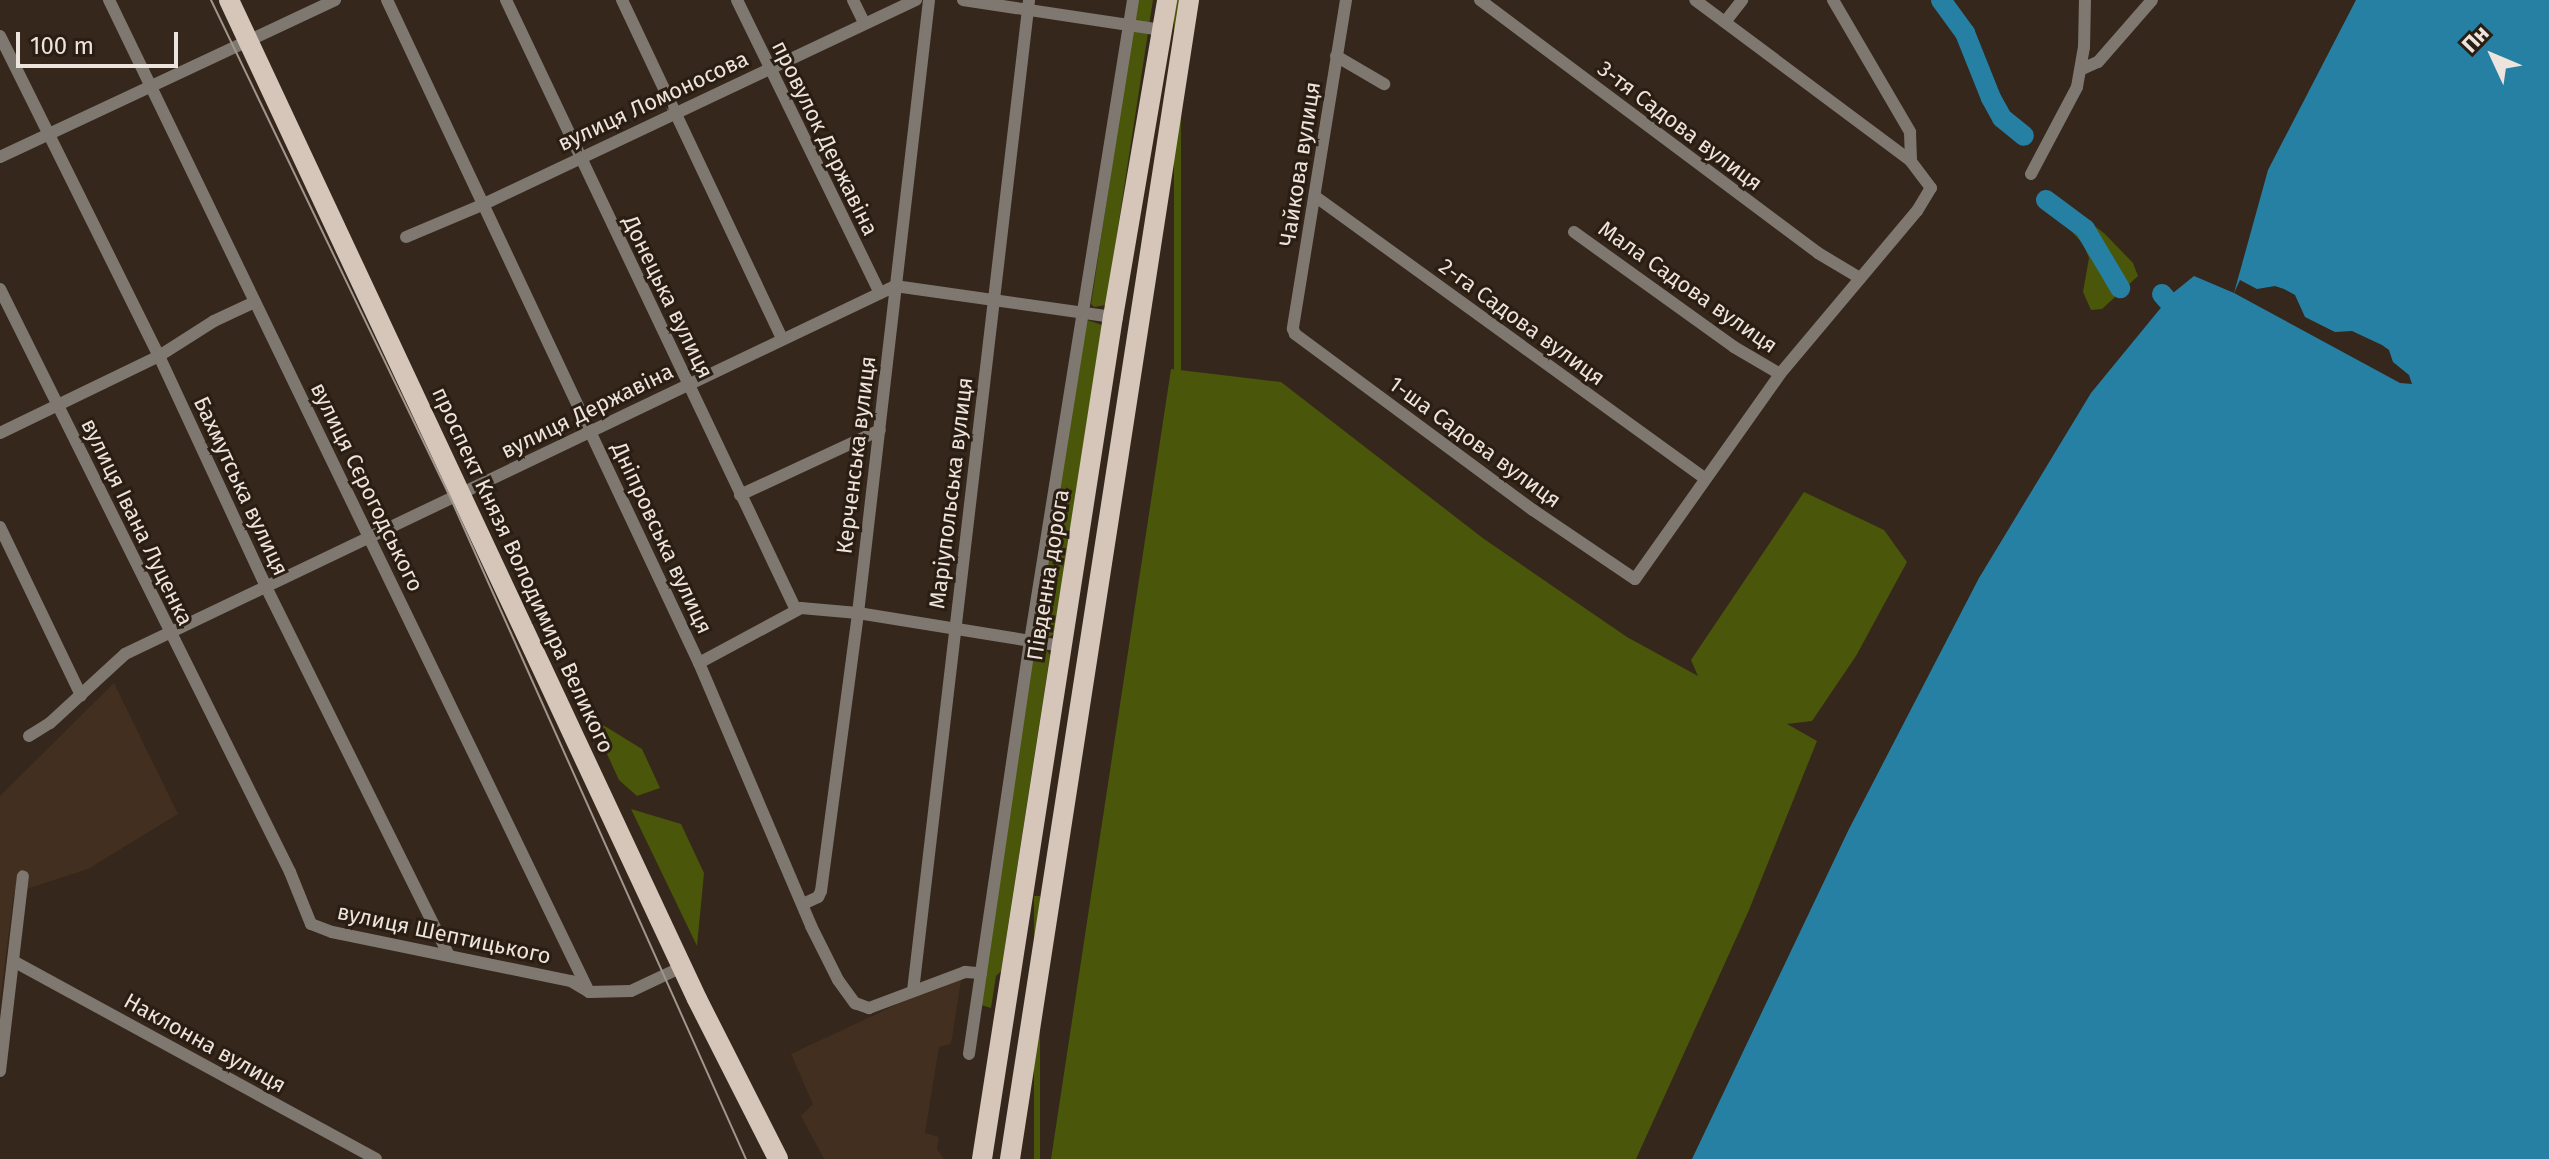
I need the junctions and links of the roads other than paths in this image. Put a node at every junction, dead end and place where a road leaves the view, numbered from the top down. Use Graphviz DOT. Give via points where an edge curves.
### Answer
graph roads {
  1 [pos="109,0"];
  2 [pos="229,0"];
  3 [pos="335,0"];
  4 [pos="387,0"];
  5 [pos="506,0"];
  6 [pos="622,0"];
  7 [pos="737,0"];
  8 [pos="853,0"];
  9 [pos="916,0"];
  10 [pos="929,0"];
  11 [pos="963,0"];
  12 [pos="1133,0"];
  13 [pos="1167,0"];
  14 [pos="1189,0"];
  15 [pos="1346,0"];
  16 [pos="1480,0"];
  17 [pos="1695,0"];
  18 [pos="1742,0"];
  19 [pos="1833,0"];
  20 [pos="2085,0"];
  21 [pos="2152,0"];
  22 [pos="1028,5"];
  23 [pos="1725,22"];
  24 [pos="864,23"];
  25 [pos="1129,24"];
  26 [pos="1162,30"];
  27 [pos="0,36"];
  28 [pos="249,42"];
  29 [pos="1336,56"];
  30 [pos="769,68"];
  31 [pos="2082,69"];
  32 [pos="1384,84"];
  33 [pos="151,87"];
  34 [pos="675,114"];
  35 [pos="48,133"];
  36 [pos="0,157"];
  37 [pos="581,157"];
  38 [pos="1911,161"];
  39 [pos="2031,174"];
  40 [pos="1316,197"];
  41 [pos="484,204"];
  42 [pos="1574,232"];
  43 [pos="406,237"];
  44 [pos="1860,278"];
  45 [pos="895,286"];
  46 [pos="0,289"];
  47 [pos="880,293"];
  48 [pos="994,299"];
  49 [pos="255,302"];
  50 [pos="1085,313"];
  51 [pos="1113,317"];
  52 [pos="1295,334"];
  53 [pos="782,339"];
  54 [pos="159,356"];
  55 [pos="1780,374"];
  56 [pos="689,385"];
  57 [pos="57,405"];
  58 [pos="880,430"];
  59 [pos="0,433"];
  60 [pos="590,433"];
  61 [pos="1705,479"];
  62 [pos="462,495"];
  63 [pos="740,495"];
  64 [pos="0,527"];
  65 [pos="369,539"];
  66 [pos="266,587"];
  67 [pos="796,610"];
  68 [pos="858,613"];
  69 [pos="955,628"];
  70 [pos="170,632"];
  71 [pos="1030,641"];
  72 [pos="1062,646"];
  73 [pos="699,663"];
  74 [pos="81,695"];
  75 [pos="29,736"];
  76 [pos="239,772"];
  77 [pos="23,876"];
  78 [pos="1023,886"];
  79 [pos="1051,892"];
  80 [pos="803,904"];
  81 [pos="448,953"];
  82 [pos="15,962"];
  83 [pos="682,967"];
  84 [pos="981,973"];
  85 [pos="913,991"];
  86 [pos="589,992"];
  87 [pos="969,1054"];
  88 [pos="0,1071"];
  89 [pos="376,1159"];
  90 [pos="778,1159"];
  91 [pos="982,1159"];
  92 [pos="1010,1159"];
  1 -- 33 [label="street, вулиця Сєрогодського"];
  2 -- 28 [label="main road, проспект Князя Володимира Великого"];
  3 -- 28 [label="street"];
  4 -- 41 [label="street, Дніпровська вулиця"];
  5 -- 37 [label="street, Донецька вулиця"];
  6 -- 34 [label="street"];
  7 -- 30 [label="street, провулок Державіна"];
  8 -- 24 [label="street"];
  9 -- 24 [label="street, вулиця Ломоносова"];
  10 -- 45 [label="street, Керченська вулиця"];
  11 -- 22 [label="street"];
  12 -- 25 [label="street"];
  13 -- 26 [label="main road, Південна дорога"];
  14 -- 79 [label="main road"];
  15 -- 29 [label="street, Чайкова вулиця"];
  16 -- 44 [label="street, 3-тя Садова вулиця" via="1818,253"];
  17 -- 23 [label="street"];
  18 -- 23 [label="street"];
  19 -- 38 [label="street" via="1910,132"];
  20 -- 31 [label="street"];
  21 -- 31 [label="street" via="2098,62"];
  22 -- 25 [label="street"];
  22 -- 48 [label="street, Маріупольська вулиця"];
  23 -- 38 [label="street"];
  24 -- 30 [label="street, вулиця Ломоносова"];
  25 -- 26 [label="street"];
  25 -- 50 [label="street"];
  26 -- 51 [label="main road, Південна дорога"];
  27 -- 35 [label="street, Бахмутська вулиця"];
  28 -- 33 [label="street"];
  28 -- 62 [label="main road, проспект Князя Володимира Великого"];
  29 -- 32 [label="street"];
  29 -- 40 [label="street, Чайкова вулиця"];
  30 -- 34 [label="street, вулиця Ломоносова"];
  30 -- 47 [label="street, провулок Державіна"];
  31 -- 39 [label="street"];
  33 -- 35 [label="street"];
  33 -- 49 [label="street, вулиця Сєрогодського"];
  34 -- 37 [label="street, вулиця Ломоносова"];
  34 -- 53 [label="street"];
  35 -- 36 [label="street"];
  35 -- 54 [label="street, Бахмутська вулиця"];
  37 -- 41 [label="street, вулиця Ломоносова"];
  37 -- 56 [label="street, Донецька вулиця"];
  38 -- 44 [label="street" via="1931,188 1929,195"];
  40 -- 52 [label="street, Чайкова вулиця"];
  40 -- 61 [label="street, 2-га Садова вулиця"];
  41 -- 43 [label="street, вулиця Ломоносова"];
  41 -- 60 [label="street, Дніпровська вулиця"];
  42 -- 55 [label="street, Мала Садова вулиця"];
  44 -- 55 [label="street"];
  45 -- 47 [label="street, вулиця Державіна"];
  45 -- 48 [label="street"];
  45 -- 58 [label="street, Керченська вулиця"];
  46 -- 57 [label="street, вулиця Івана Луценка"];
  47 -- 53 [label="street, вулиця Державіна"];
  48 -- 50 [label="street"];
  48 -- 69 [label="street, Маріупольська вулиця"];
  49 -- 54 [label="street"];
  49 -- 65 [label="street, вулиця Сєрогодського"];
  50 -- 51 [label="street"];
  50 -- 71 [label="street"];
  51 -- 72 [label="main road, Південна дорога"];
  52 -- 61 [label="street, 1-ша Садова вулиця" via="1635,579"];
  53 -- 56 [label="street, вулиця Державіна"];
  54 -- 57 [label="street"];
  54 -- 66 [label="street, Бахмутська вулиця"];
  55 -- 61 [label="street"];
  56 -- 60 [label="street, вулиця Державіна"];
  56 -- 63 [label="street, Донецька вулиця"];
  57 -- 59 [label="street"];
  57 -- 70 [label="street, вулиця Івана Луценка"];
  58 -- 63 [label="street"];
  58 -- 68 [label="street, Керченська вулиця"];
  60 -- 62 [label="street, вулиця Державіна"];
  60 -- 73 [label="street, Дніпровська вулиця"];
  62 -- 65 [label="street, вулиця Державіна"];
  62 -- 83 [label="main road, проспект Князя Володимира Великого"];
  63 -- 67 [label="street, Донецька вулиця"];
  64 -- 74 [label="street"];
  65 -- 66 [label="street, вулиця Державіна"];
  65 -- 86 [label="street, вулиця Сєрогодського"];
  66 -- 70 [label="street, вулиця Державіна"];
  66 -- 81 [label="street, Бахмутська вулиця"];
  67 -- 68 [label="street"];
  67 -- 73 [label="street"];
  68 -- 69 [label="street"];
  68 -- 80 [label="street, Керченська вулиця" via="821,891"];
  69 -- 71 [label="street"];
  69 -- 85 [label="street, Маріупольська вулиця"];
  70 -- 74 [label="street, вулиця Державіна" via="125,654"];
  70 -- 76 [label="street, вулиця Івана Луценка"];
  71 -- 72 [label="street"];
  71 -- 84 [label="street"];
  72 -- 78 [label="main road, Південна дорога"];
  73 -- 80 [label="street, Дніпровська вулиця"];
  74 -- 75 [label="street, вулиця Державіна"];
  76 -- 81 [label="street, вулиця Шептицького" via="311,924"];
  77 -- 82 [label="street" via="12,951"];
  78 -- 79 [label="main road"];
  78 -- 91 [label="main road, Південна дорога"];
  79 -- 92 [label="main road"];
  80 -- 85 [label="street, Дніпровська вулиця" via="824,954 859,1006 874,1008"];
  81 -- 86 [label="street, вулиця Шептицького" via="571,981"];
  82 -- 88 [label="street"];
  82 -- 89 [label="street, Наклонна вулиця"];
  83 -- 86 [label="street, вулиця Шептицького" via="631,991"];
  83 -- 90 [label="main road, проспект Князя Володимира Великого"];
  84 -- 85 [label="street" via="965,972"];
  84 -- 87 [label="street"];
}
